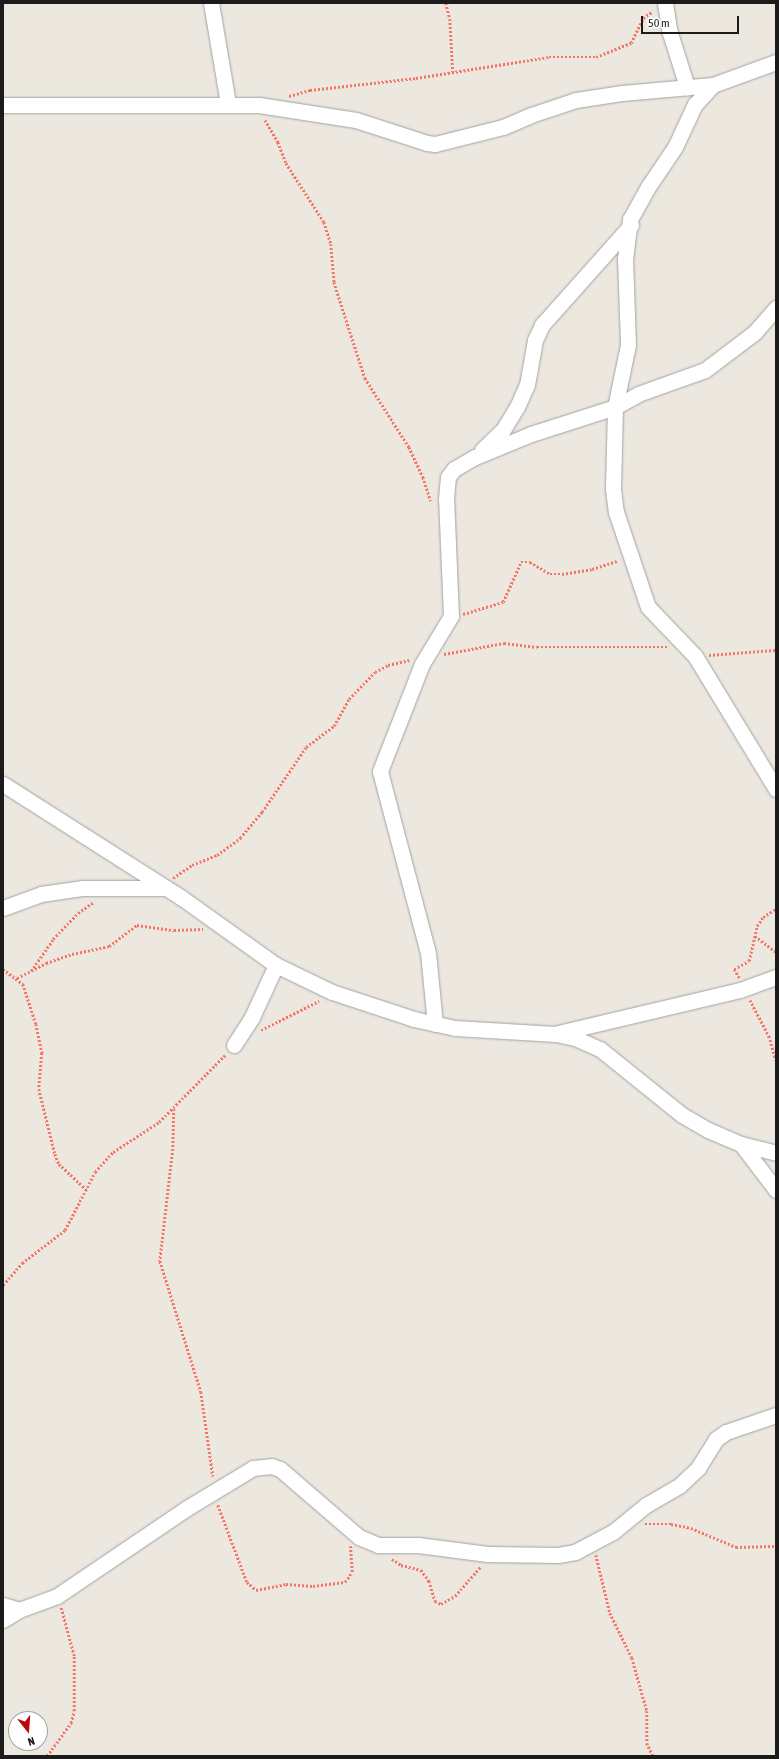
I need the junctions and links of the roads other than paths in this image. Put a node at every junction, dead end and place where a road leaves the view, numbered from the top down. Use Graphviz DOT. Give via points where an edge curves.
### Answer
graph roads {
  1 [pos="211,3"];
  2 [pos="660,6"];
  3 [pos="776,62"];
  4 [pos="714,85"];
  5 [pos="687,86"];
  6 [pos="228,103"];
  7 [pos="3,105"];
  8 [pos="631,224"];
  9 [pos="776,308"];
  10 [pos="615,407"];
  11 [pos="474,457"];
  12 [pos="3,784"];
  13 [pos="776,789"];
  14 [pos="163,888"];
  15 [pos="3,908"];
  16 [pos="276,965"];
  17 [pos="776,977"];
  18 [pos="435,1024"];
  19 [pos="556,1034"];
  20 [pos="234,1045"];
  21 [pos="741,1144"];
  22 [pos="776,1153"];
  23 [pos="776,1190"];
  24 [pos="776,1415"];
  25 [pos="3,1605"];
  26 [pos="19,1610"];
  27 [pos="3,1620"];
  1 -- 6 [label="street"];
  2 -- 5 [label="street"];
  3 -- 4 [label="street"];
  4 -- 5 [label="street"];
  4 -- 8 [label="street" via="695,104 675,147 630,219"];
  5 -- 6 [label="street" via="576,100 503,127 435,144 356,120 274,107"];
  6 -- 7 [label="street" via="75,107"];
  8 -- 10 [label="street" via="625,258 627,355"];
  8 -- 11 [label="street" via="542,325 535,340 527,385 517,406 503,430"];
  9 -- 10 [label="street" via="755,332 709,367 638,394"];
  10 -- 11 [label="street" via="531,434"];
  10 -- 13 [label="street" via="613,489 616,512 648,607 691,652"];
  11 -- 18 [label="street" via="454,469 448,477 446,499 451,616 425,658 380,771 428,953"];
  12 -- 14 [label="street"];
  14 -- 15 [label="street" via="82,888 41,894"];
  14 -- 16 [label="street"];
  16 -- 18 [label="street" via="332,992"];
  16 -- 20 [label="street" via="252,1017"];
  17 -- 19 [label="street" via="744,989"];
  18 -- 19 [label="street" via="469,1029"];
  19 -- 21 [label="street" via="600,1049 682,1114"];
  21 -- 22 [label="street"];
  21 -- 23 [label="street"];
  24 -- 26 [label="street" via="726,1432 716,1439 698,1468 680,1485 646,1505 613,1532 575,1552 558,1555 492,1554 366,1540 287,1474 274,1466 253,1468 214,1494 187,1508 57,1596"];
  25 -- 26 [label="street"];
  26 -- 27 [label="street"];
}
